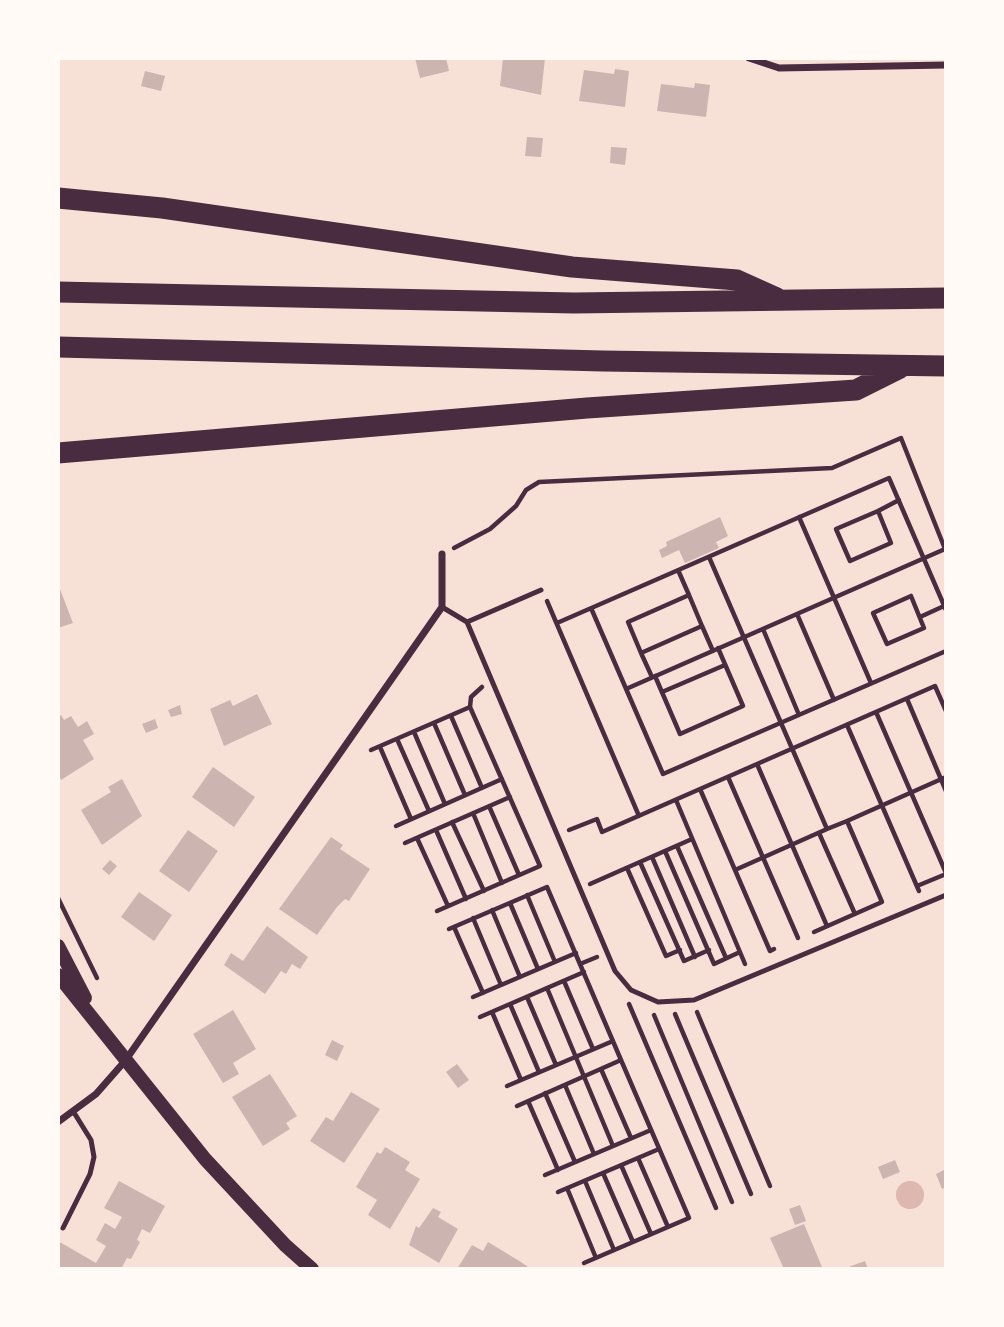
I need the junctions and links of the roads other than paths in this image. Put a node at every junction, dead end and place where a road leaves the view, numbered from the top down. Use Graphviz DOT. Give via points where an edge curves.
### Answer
graph roads {
  1 [pos="749,58"];
  2 [pos="946,65"];
  3 [pos="58,198"];
  4 [pos="58,292"];
  5 [pos="946,298"];
  6 [pos="785,302"];
  7 [pos="58,347"];
  8 [pos="946,366"];
  9 [pos="902,367"];
  10 [pos="58,453"];
  11 [pos="442,554"];
  12 [pos="541,590"];
  13 [pos="442,607"];
  14 [pos="467,622"];
  15 [pos="946,895"];
  16 [pos="58,946"];
  17 [pos="58,975"];
  18 [pos="99,1024"];
  19 [pos="125,1061"];
  20 [pos="73,1111"];
  21 [pos="58,1122"];
  22 [pos="63,1228"];
  23 [pos="312,1269"];
  1 -- 2 [label="street" via="779,68"];
  3 -- 6 [label="highway" via="162,208 572,267 737,280"];
  4 -- 6 [label="highway" via="561,303"];
  5 -- 6 [label="highway"];
  7 -- 9 [label="highway"];
  8 -- 9 [label="highway"];
  9 -- 10 [label="highway" via="856,390"];
  11 -- 13 [label="street"];
  12 -- 14 [label="lane"];
  13 -- 14 [label="lane"];
  13 -- 19 [label="street"];
  14 -- 15 [label="lane" via="615,971 631,990 670,1003 692,1000"];
  16 -- 18 [label="main road"];
  17 -- 18 [label="main road"];
  18 -- 19 [label="main road"];
  19 -- 20 [label="street" via="96,1094"];
  19 -- 23 [label="main road" via="205,1159"];
  20 -- 21 [label="street"];
  20 -- 22 [label="lane" via="91,1139 94,1157"];
}
